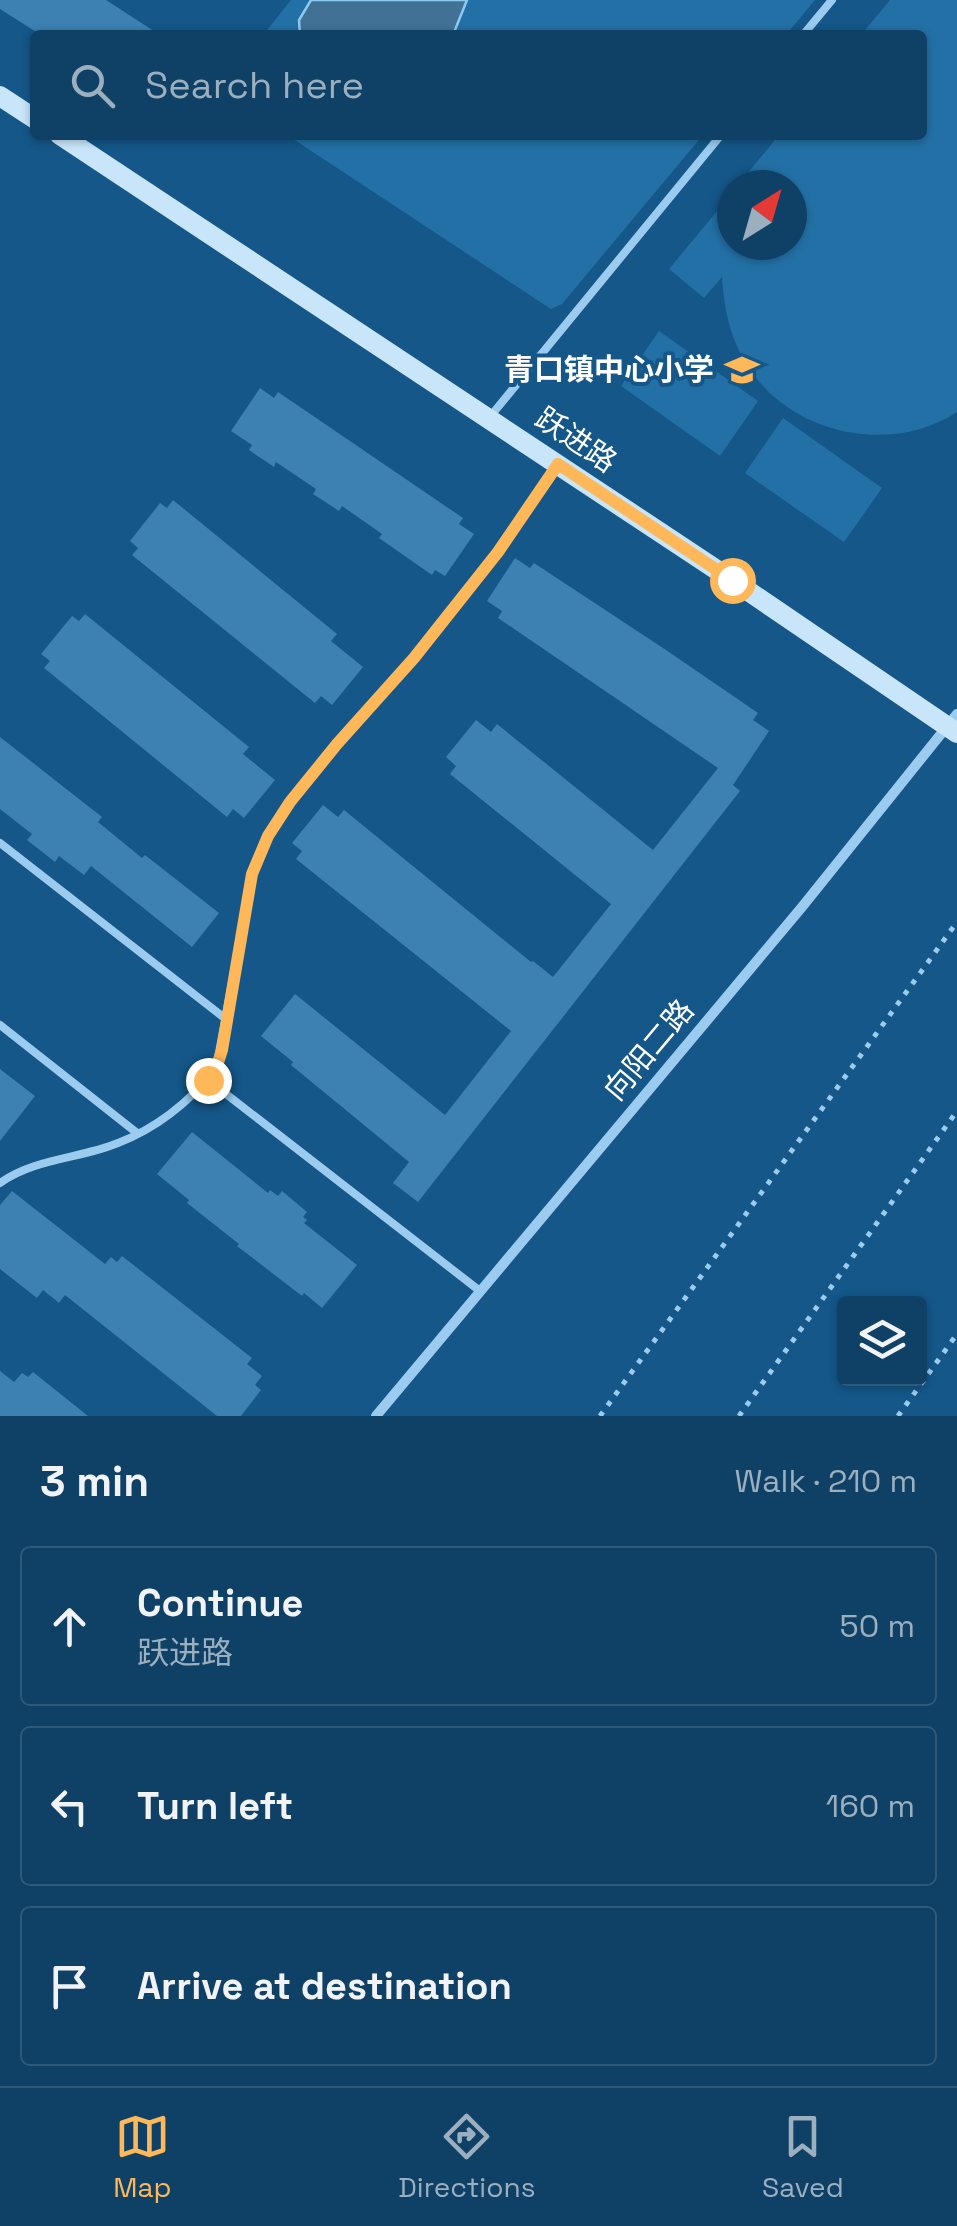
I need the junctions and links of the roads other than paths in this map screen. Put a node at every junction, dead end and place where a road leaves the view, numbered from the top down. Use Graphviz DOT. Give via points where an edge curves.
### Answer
graph roads {
  1 [pos="832,0"];
  2 [pos="807,30"];
  3 [pos="0,96"];
  4 [pos="30,116"];
  5 [pos="68,140"];
  6 [pos="717,140"];
  7 [pos="488,418"];
  8 [pos="558,464"];
  9 [pos="954,724"];
  10 [pos="0,844"];
  11 [pos="226,1020"];
  12 [pos="0,1025"];
  13 [pos="208,1080"];
  14 [pos="138,1133"];
  15 [pos="0,1184"];
  16 [pos="480,1291"];
  17 [pos="376,1416"];
  1 -- 2 [label="lane"];
  3 -- 4 [label="street"];
  5 -- 7 [label="street, 跃进路"];
  6 -- 7 [label="lane"];
  7 -- 8 [label="street, 跃进路"];
  8 -- 9 [label="street, 跃进路"];
  8 -- 11 [label="lane" via="498,552 268,836 252,874"];
  9 -- 16 [label="street, 向阳二路"];
  10 -- 11 [label="lane"];
  11 -- 13 [label="lane"];
  12 -- 14 [label="lane"];
  13 -- 14 [label="lane"];
  13 -- 16 [label="lane"];
  14 -- 15 [label="lane" via="34,1166"];
  16 -- 17 [label="street, 向阳二路"];
}
